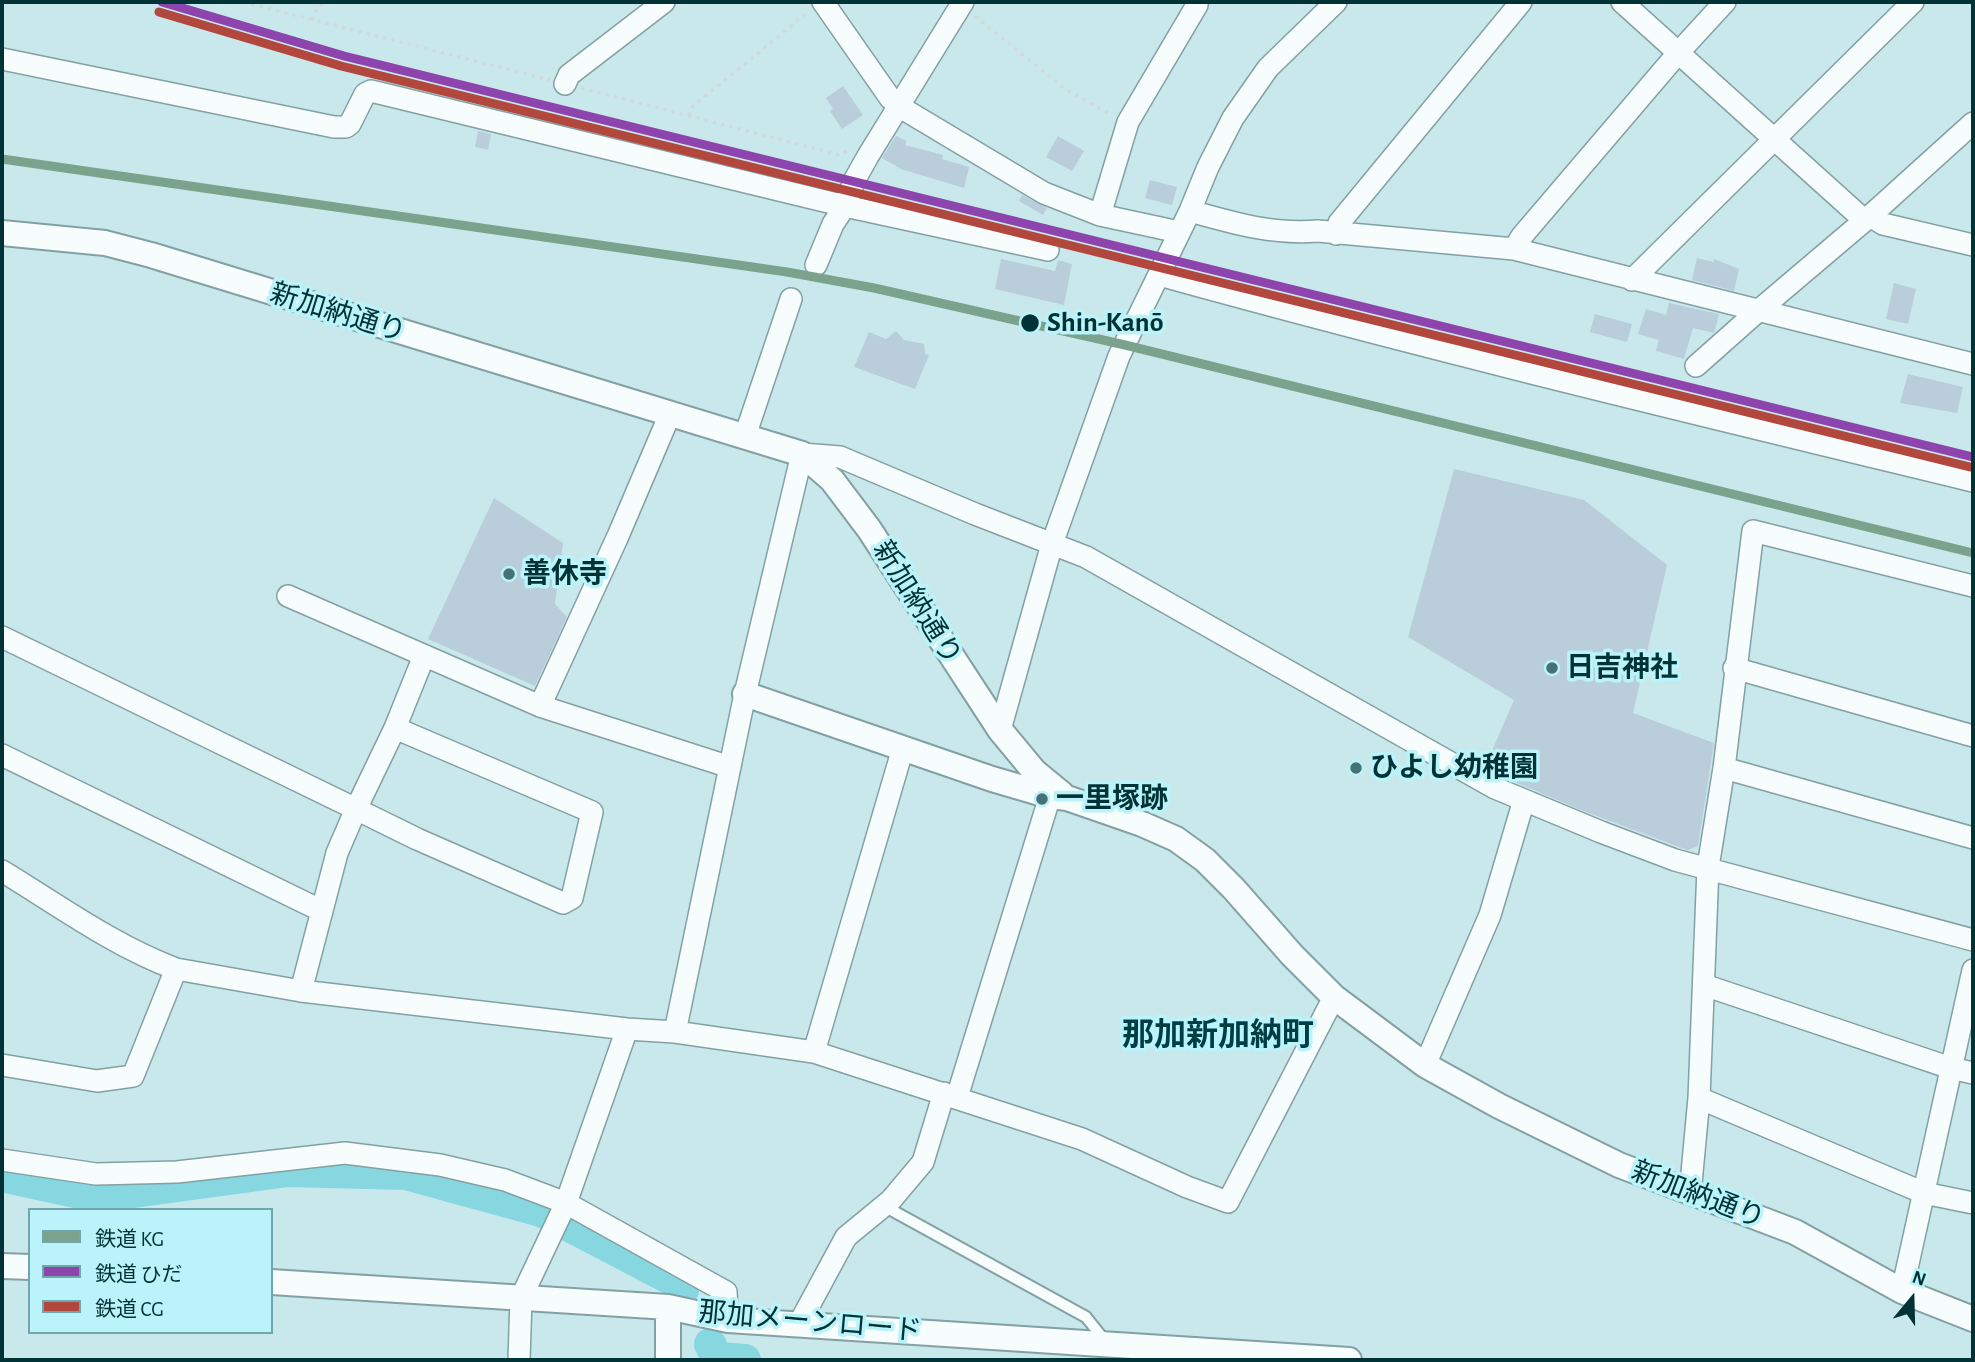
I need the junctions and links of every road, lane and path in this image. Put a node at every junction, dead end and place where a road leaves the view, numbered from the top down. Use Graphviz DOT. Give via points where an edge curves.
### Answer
graph roads {
  1 [pos="324,2"];
  2 [pos="664,2"];
  3 [pos="1336,2"];
  4 [pos="1521,2"];
  5 [pos="1622,2"];
  6 [pos="1725,2"];
  7 [pos="1913,2"];
  8 [pos="961,4"];
  9 [pos="1197,5"];
  10 [pos="816,6"];
  11 [pos="312,20"];
  12 [pos="1679,52"];
  13 [pos="2,59"];
  14 [pos="565,85"];
  15 [pos="900,107"];
  16 [pos="689,116"];
  17 [pos="1128,122"];
  18 [pos="1973,123"];
  19 [pos="1775,138"];
  20 [pos="845,206"];
  21 [pos="1190,211"];
  22 [pos="1100,215"];
  23 [pos="1867,218"];
  24 [pos="1180,232"];
  25 [pos="2,233"];
  26 [pos="1336,234"];
  27 [pos="1973,245"];
  28 [pos="1514,249"];
  29 [pos="1048,250"];
  30 [pos="816,265"];
  31 [pos="1159,275"];
  32 [pos="1632,280"];
  33 [pos="791,299"];
  34 [pos="1758,310"];
  35 [pos="1973,365"];
  36 [pos="1696,366"];
  37 [pos="670,414"];
  38 [pos="745,436"];
  39 [pos="802,454"];
  40 [pos="1973,481"];
  41 [pos="1052,544"];
  42 [pos="1973,586"];
  43 [pos="288,596"];
  44 [pos="2,637"];
  45 [pos="424,656"];
  46 [pos="1734,668"];
  47 [pos="744,694"];
  48 [pos="540,706"];
  49 [pos="395,728"];
  50 [pos="1000,730"];
  51 [pos="1973,736"];
  52 [pos="903,748"];
  53 [pos="2,755"];
  54 [pos="730,767"];
  55 [pos="1724,768"];
  56 [pos="1059,797"];
  57 [pos="1524,800"];
  58 [pos="356,809"];
  59 [pos="1973,838"];
  60 [pos="1708,867"];
  61 [pos="2,871"];
  62 [pos="322,911"];
  63 [pos="1973,940"];
  64 [pos="176,969"];
  65 [pos="1973,970"];
  66 [pos="1704,985"];
  67 [pos="301,992"];
  68 [pos="1335,997"];
  69 [pos="627,1029"];
  70 [pos="675,1031"];
  71 [pos="814,1052"];
  72 [pos="2,1065"];
  73 [pos="1425,1065"];
  74 [pos="1951,1068"];
  75 [pos="1973,1073"];
  76 [pos="951,1095"];
  77 [pos="1699,1098"];
  78 [pos="2,1160"];
  79 [pos="1924,1193"];
  80 [pos="1690,1194"];
  81 [pos="1973,1203"];
  82 [pos="884,1206"];
  83 [pos="559,1218"];
  84 [pos="2,1266"];
  85 [pos="28,1267"];
  86 [pos="273,1282"];
  87 [pos="1902,1291"];
  88 [pos="521,1298"];
  89 [pos="668,1307"];
  90 [pos="1973,1319"];
  91 [pos="728,1321"];
  92 [pos="799,1324"];
  93 [pos="1108,1344"];
  94 [pos="519,1360"];
  95 [pos="668,1360"];
  96 [pos="1349,1360"];
  1 -- 11 [label="path"];
  2 -- 14 [label="street" via="569,75"];
  3 -- 21 [label="street" via="1268,68 1233,118"];
  4 -- 26 [label="street" via="1339,223"];
  5 -- 12 [label="street"];
  6 -- 12 [label="street"];
  7 -- 19 [label="street"];
  8 -- 15 [label="street"];
  8 -- 17 [label="path" via="1065,89"];
  9 -- 17 [label="street"];
  10 -- 15 [label="street"];
  10 -- 16 [label="path" via="691,107"];
  12 -- 19 [label="street"];
  12 -- 28 [label="street"];
  13 -- 20 [label="street" via="334,127 350,124 365,94 371,92"];
  15 -- 20 [label="street" via="854,181"];
  15 -- 22 [label="street" via="1044,193"];
  17 -- 22 [label="street"];
  18 -- 23 [label="street"];
  19 -- 23 [label="street"];
  19 -- 32 [label="street"];
  20 -- 29 [label="street"];
  20 -- 30 [label="street"];
  21 -- 24 [label="street"];
  21 -- 26 [label="street" via="1258,229"];
  22 -- 24 [label="street"];
  23 -- 27 [label="street"];
  23 -- 34 [label="street"];
  24 -- 31 [label="street"];
  25 -- 37 [label="street, 新加納通り" via="105,243 151,255"];
  26 -- 28 [label="street"];
  28 -- 32 [label="street"];
  31 -- 40 [label="street" via="1661,406"];
  31 -- 41 [label="street" via="1108,385"];
  32 -- 34 [label="street"];
  33 -- 38 [label="street"];
  34 -- 35 [label="street"];
  34 -- 36 [label="street"];
  37 -- 38 [label="street, 新加納通り"];
  37 -- 48 [label="street"];
  38 -- 39 [label="street, 新加納通り"];
  39 -- 41 [label="street" via="840,457"];
  39 -- 47 [label="street"];
  39 -- 50 [label="street, 新加納通り" via="832,480 869,529"];
  41 -- 50 [label="street"];
  41 -- 57 [label="street" via="1086,557 1381,726"];
  42 -- 46 [label="street" via="1753,531"];
  43 -- 45 [label="street"];
  44 -- 58 [label="street"];
  45 -- 48 [label="street"];
  45 -- 49 [label="street"];
  46 -- 51 [label="street"];
  46 -- 55 [label="street"];
  47 -- 52 [label="street"];
  47 -- 54 [label="street"];
  48 -- 54 [label="street"];
  49 -- 58 [label="street"];
  49 -- 58 [label="street" via="592,812 572,898 563,903"];
  50 -- 56 [label="street, 新加納通り"];
  52 -- 56 [label="street"];
  52 -- 71 [label="street"];
  53 -- 62 [label="street"];
  54 -- 70 [label="street"];
  55 -- 59 [label="street"];
  55 -- 60 [label="street"];
  56 -- 68 [label="street" via="1142,824 1176,839 1206,860"];
  56 -- 76 [label="street"];
  57 -- 60 [label="street" via="1675,860"];
  57 -- 73 [label="street" via="1490,915"];
  58 -- 62 [label="street" via="337,853"];
  60 -- 63 [label="street"];
  60 -- 66 [label="street"];
  61 -- 64 [label="street" via="95,928"];
  62 -- 67 [label="street"];
  64 -- 67 [label="street"];
  64 -- 72 [label="street" via="132,1076 97,1081"];
  65 -- 74 [label="street"];
  66 -- 74 [label="street"];
  66 -- 77 [label="street"];
  67 -- 69 [label="street"];
  68 -- 73 [label="street, 新加納通り"];
  68 -- 76 [label="street" via="1228,1202 1082,1139"];
  69 -- 70 [label="street"];
  69 -- 83 [label="street"];
  70 -- 71 [label="street"];
  71 -- 76 [label="street"];
  73 -- 80 [label="street, 新加納通り" via="1499,1107"];
  74 -- 75 [label="street"];
  74 -- 79 [label="street"];
  76 -- 82 [label="street" via="923,1162"];
  77 -- 79 [label="street"];
  77 -- 80 [label="street"];
  78 -- 83 [label="street" via="96,1174 177,1171 345,1153 440,1165 505,1181"];
  79 -- 81 [label="street"];
  79 -- 87 [label="street"];
  80 -- 87 [label="street, 新加納通り" via="1795,1232"];
  82 -- 92 [label="street" via="846,1237"];
  82 -- 93 [label="lane" via="1086,1317"];
  83 -- 88 [label="street"];
  83 -- 91 [label="street" via="726,1292"];
  84 -- 85 [label="street"];
  86 -- 88 [label="street, 那加メーンロード"];
  87 -- 90 [label="street, 新加納通り"];
  88 -- 89 [label="street, 那加メーンロード"];
  88 -- 94 [label="street"];
  89 -- 91 [label="street, 那加メーンロード"];
  89 -- 95 [label="street"];
  91 -- 92 [label="street, 那加メーンロード"];
  92 -- 93 [label="street, 那加メーンロード"];
  93 -- 96 [label="street, 那加メーンロード"];
}
